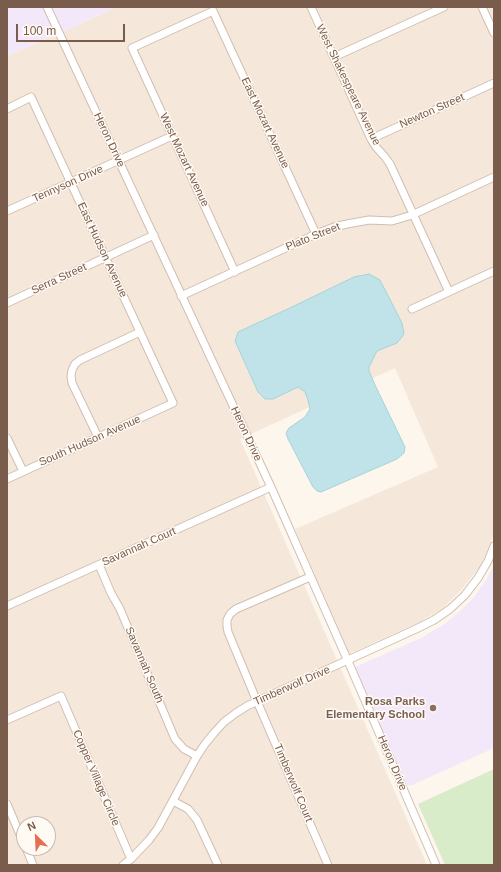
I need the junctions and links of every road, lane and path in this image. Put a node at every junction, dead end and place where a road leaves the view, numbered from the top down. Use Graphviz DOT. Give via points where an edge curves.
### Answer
graph roads {
  1 [pos="48,7"];
  2 [pos="311,7"];
  3 [pos="444,7"];
  4 [pos="482,7"];
  5 [pos="213,11"];
  6 [pos="494,33"];
  7 [pos="334,58"];
  8 [pos="494,83"];
  9 [pos="7,109"];
  10 [pos="172,136"];
  11 [pos="371,139"];
  12 [pos="119,161"];
  13 [pos="494,177"];
  14 [pos="71,182"];
  15 [pos="7,211"];
  16 [pos="412,215"];
  17 [pos="316,234"];
  18 [pos="154,235"];
  19 [pos="106,257"];
  20 [pos="494,271"];
  21 [pos="235,272"];
  22 [pos="449,292"];
  23 [pos="181,296"];
  24 [pos="7,303"];
  25 [pos="412,309"];
  26 [pos="140,332"];
  27 [pos="173,403"];
  28 [pos="98,437"];
  29 [pos="7,438"];
  30 [pos="23,471"];
  31 [pos="7,479"];
  32 [pos="271,487"];
  33 [pos="494,546"];
  34 [pos="98,565"];
  35 [pos="310,577"];
  36 [pos="7,606"];
  37 [pos="347,661"];
  38 [pos="257,701"];
  39 [pos="7,720"];
  40 [pos="197,756"];
  41 [pos="173,801"];
  42 [pos="7,804"];
  43 [pos="16,825"];
  44 [pos="131,859"];
  45 [pos="123,865"];
  46 [pos="218,865"];
  47 [pos="328,865"];
  48 [pos="436,865"];
  1 -- 12 [label="street, Heron Drive"];
  2 -- 7 [label="street, West Shakespeare Avenue"];
  3 -- 7 [label="street"];
  4 -- 6 [label="street"];
  5 -- 10 [label="street, West Mozart Avenue" via="132,48"];
  5 -- 17 [label="street, East Mozart Avenue"];
  7 -- 11 [label="street, West Shakespeare Avenue"];
  8 -- 11 [label="street, Newton Street"];
  9 -- 14 [label="street, East Hudson Avenue" via="31,98"];
  10 -- 12 [label="street, Tennyson Drive"];
  10 -- 21 [label="street, West Mozart Avenue"];
  11 -- 16 [label="street, West Shakespeare Avenue" via="390,164"];
  12 -- 14 [label="street, Tennyson Drive"];
  12 -- 18 [label="street, Heron Drive"];
  13 -- 16 [label="street, Plato Street"];
  14 -- 15 [label="street, Tennyson Drive"];
  14 -- 19 [label="street, East Hudson Avenue"];
  16 -- 17 [label="street, Plato Street" via="392,221 369,220 347,224"];
  16 -- 22 [label="street, West Shakespeare Avenue"];
  17 -- 21 [label="street, Plato Street"];
  18 -- 19 [label="street, Serra Street"];
  18 -- 23 [label="street, Heron Drive"];
  19 -- 24 [label="street, Serra Street"];
  19 -- 26 [label="street, East Hudson Avenue"];
  20 -- 22 [label="street"];
  21 -- 23 [label="street, Plato Street"];
  22 -- 25 [label="street"];
  23 -- 32 [label="street, Heron Drive"];
  26 -- 27 [label="street, East Hudson Avenue"];
  26 -- 28 [label="street" via="80,360 72,370 72,383"];
  27 -- 28 [label="street, South Hudson Avenue"];
  28 -- 30 [label="street, South Hudson Avenue"];
  29 -- 30 [label="street"];
  30 -- 31 [label="street, South Hudson Avenue"];
  32 -- 34 [label="street, Savannah Court"];
  32 -- 35 [label="street, Heron Drive"];
  33 -- 37 [label="street, Timberwolf Drive" via="478,578 450,609 416,630"];
  34 -- 36 [label="street, Savannah Court"];
  34 -- 40 [label="street, Savannah South" via="120,609 175,739 184,749"];
  35 -- 37 [label="street, Heron Drive"];
  35 -- 38 [label="street, Timberwolf Court" via="236,609 227,620 228,632"];
  37 -- 38 [label="street, Timberwolf Drive"];
  37 -- 48 [label="street, Heron Drive"];
  38 -- 40 [label="street, Timberwolf Drive" via="224,722"];
  38 -- 47 [label="street, Timberwolf Court"];
  39 -- 44 [label="street, Copper Village Circle" via="62,696"];
  40 -- 41 [label="street, Timberwolf Drive"];
  41 -- 44 [label="street, Timberwolf Drive" via="158,828"];
  41 -- 46 [label="street" via="188,809 197,820"];
  42 -- 43 [label="street"];
  44 -- 45 [label="street, Timberwolf Drive"];
}
